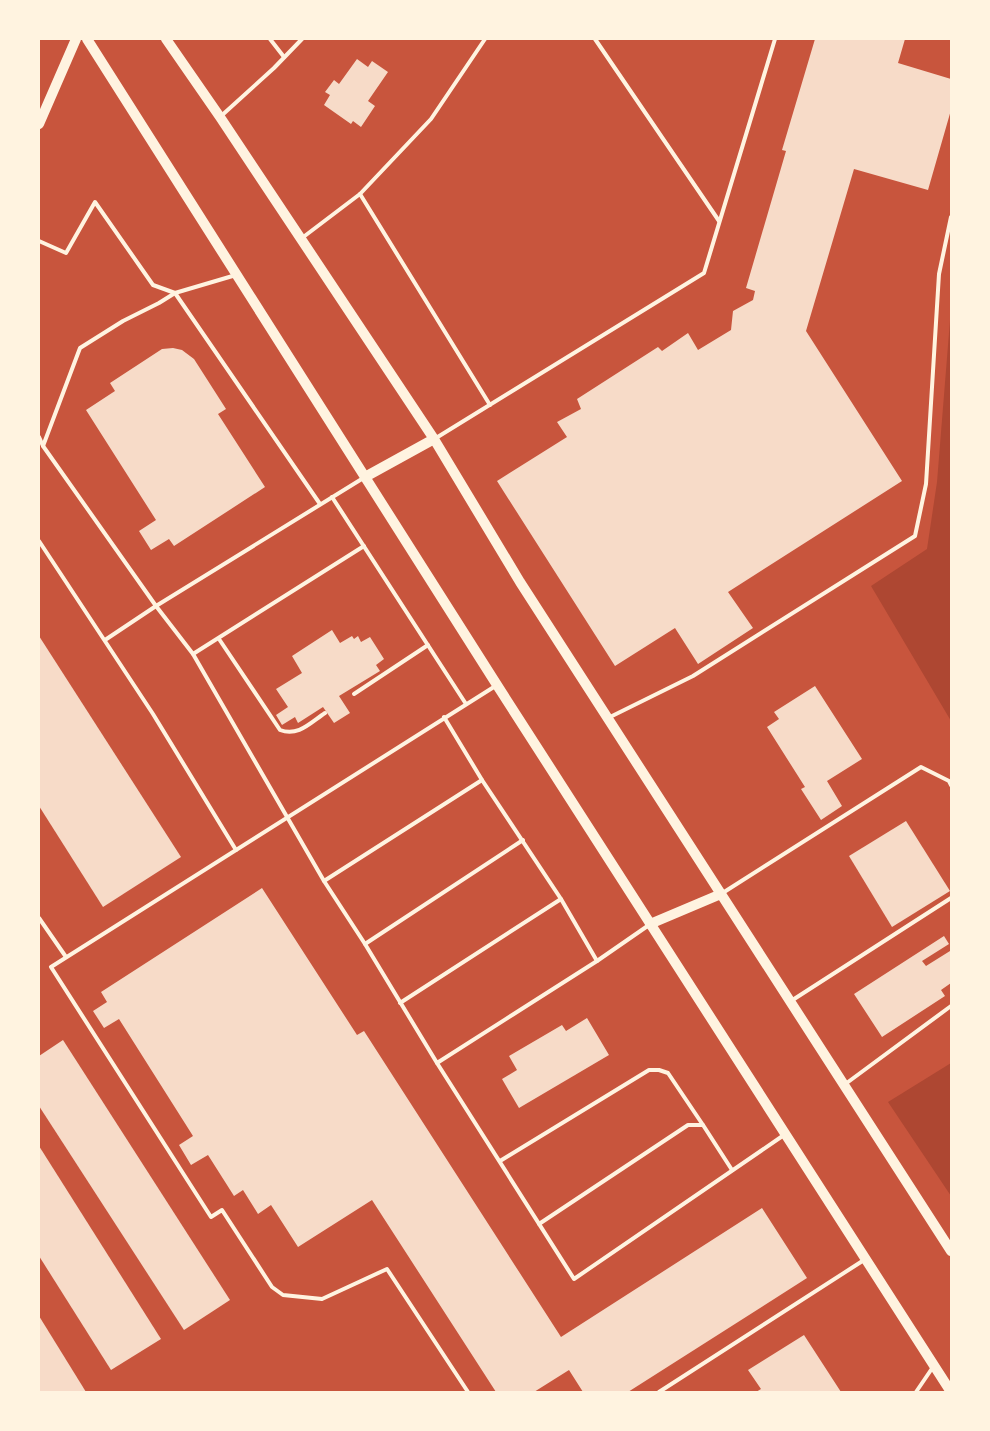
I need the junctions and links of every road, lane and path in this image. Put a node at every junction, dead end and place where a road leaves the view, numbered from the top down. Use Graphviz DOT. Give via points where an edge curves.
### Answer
graph roads {
  1 [pos="76,39"];
  2 [pos="87,39"];
  3 [pos="166,39"];
  4 [pos="270,39"];
  5 [pos="302,39"];
  6 [pos="486,39"];
  7 [pos="595,39"];
  8 [pos="775,39"];
  9 [pos="284,57"];
  10 [pos="220,117"];
  11 [pos="39,124"];
  12 [pos="360,194"];
  13 [pos="951,217"];
  14 [pos="719,221"];
  15 [pos="301,239"];
  16 [pos="39,241"];
  17 [pos="238,275"];
  18 [pos="175,293"];
  19 [pos="490,405"];
  20 [pos="39,437"];
  21 [pos="434,440"];
  22 [pos="43,446"];
  23 [pos="365,477"];
  24 [pos="332,497"];
  25 [pos="320,504"];
  26 [pos="39,541"];
  27 [pos="364,546"];
  28 [pos="156,606"];
  29 [pos="219,639"];
  30 [pos="105,640"];
  31 [pos="428,645"];
  32 [pos="193,654"];
  33 [pos="496,685"];
  34 [pos="354,694"];
  35 [pos="466,704"];
  36 [pos="325,713"];
  37 [pos="444,718"];
  38 [pos="608,718"];
  39 [pos="482,780"];
  40 [pos="951,785"];
  41 [pos="288,818"];
  42 [pos="523,840"];
  43 [pos="236,850"];
  44 [pos="324,881"];
  45 [pos="721,894"];
  46 [pos="951,898"];
  47 [pos="561,899"];
  48 [pos="39,918"];
  49 [pos="650,924"];
  50 [pos="364,944"];
  51 [pos="66,957"];
  52 [pos="597,961"];
  53 [pos="791,1002"];
  54 [pos="400,1003"];
  55 [pos="951,1006"];
  56 [pos="437,1063"];
  57 [pos="844,1085"];
  58 [pos="702,1125"];
  59 [pos="785,1134"];
  60 [pos="500,1161"];
  61 [pos="732,1170"];
  62 [pos="539,1224"];
  63 [pos="951,1251"];
  64 [pos="866,1259"];
  65 [pos="934,1365"];
  66 [pos="468,1392"];
  67 [pos="659,1392"];
  68 [pos="916,1392"];
  69 [pos="951,1392"];
  1 -- 11 [label="main road"];
  2 -- 17 [label="main road"];
  3 -- 10 [label="main road"];
  4 -- 9 [label="lane"];
  5 -- 9 [label="lane"];
  6 -- 12 [label="lane" via="431,119"];
  7 -- 14 [label="lane"];
  8 -- 14 [label="lane"];
  9 -- 10 [label="lane"];
  10 -- 15 [label="main road"];
  12 -- 15 [label="lane"];
  12 -- 19 [label="lane"];
  13 -- 38 [label="lane" via="939,274 926,484 915,536 694,676"];
  14 -- 19 [label="lane" via="704,273"];
  15 -- 21 [label="main road"];
  16 -- 18 [label="lane" via="66,253 96,202 153,285"];
  17 -- 18 [label="lane"];
  17 -- 23 [label="main road"];
  18 -- 22 [label="lane" via="123,320 80,348"];
  18 -- 25 [label="lane"];
  19 -- 21 [label="lane"];
  20 -- 22 [label="lane"];
  21 -- 23 [label="main road"];
  21 -- 38 [label="main road"];
  22 -- 28 [label="lane"];
  23 -- 24 [label="lane"];
  23 -- 33 [label="main road"];
  24 -- 25 [label="lane"];
  24 -- 27 [label="lane"];
  25 -- 28 [label="lane"];
  26 -- 30 [label="lane"];
  27 -- 29 [label="lane"];
  27 -- 31 [label="lane"];
  28 -- 30 [label="lane"];
  28 -- 32 [label="lane"];
  29 -- 32 [label="lane"];
  29 -- 36 [label="lane" via="280,730 295,733"];
  30 -- 43 [label="lane"];
  31 -- 34 [label="lane"];
  31 -- 35 [label="lane"];
  32 -- 41 [label="lane"];
  33 -- 35 [label="lane"];
  33 -- 49 [label="main road"];
  35 -- 37 [label="lane"];
  37 -- 39 [label="lane"];
  37 -- 41 [label="lane"];
  38 -- 45 [label="main road"];
  39 -- 42 [label="lane"];
  39 -- 44 [label="lane"];
  40 -- 45 [label="lane" via="921,767"];
  41 -- 43 [label="lane"];
  41 -- 44 [label="lane"];
  42 -- 47 [label="lane"];
  42 -- 50 [label="lane"];
  43 -- 51 [label="lane"];
  44 -- 50 [label="lane"];
  45 -- 49 [label="main road"];
  45 -- 53 [label="main road"];
  46 -- 53 [label="lane"];
  47 -- 52 [label="lane"];
  47 -- 54 [label="lane"];
  48 -- 51 [label="lane"];
  49 -- 52 [label="lane"];
  49 -- 59 [label="main road"];
  50 -- 54 [label="lane"];
  51 -- 66 [label="lane" via="50,968 211,1217 222,1210 272,1287 283,1295 322,1299 387,1268"];
  52 -- 56 [label="lane"];
  53 -- 57 [label="main road"];
  54 -- 56 [label="lane"];
  55 -- 57 [label="lane"];
  56 -- 60 [label="lane"];
  57 -- 63 [label="main road"];
  58 -- 60 [label="lane" via="668,1073 649,1070"];
  58 -- 61 [label="lane"];
  58 -- 62 [label="lane" via="688,1125"];
  59 -- 61 [label="lane"];
  59 -- 64 [label="main road"];
  60 -- 62 [label="lane"];
  61 -- 62 [label="lane" via="574,1279"];
  64 -- 65 [label="main road"];
  64 -- 67 [label="lane"];
  65 -- 68 [label="lane"];
  65 -- 69 [label="main road"];
}
